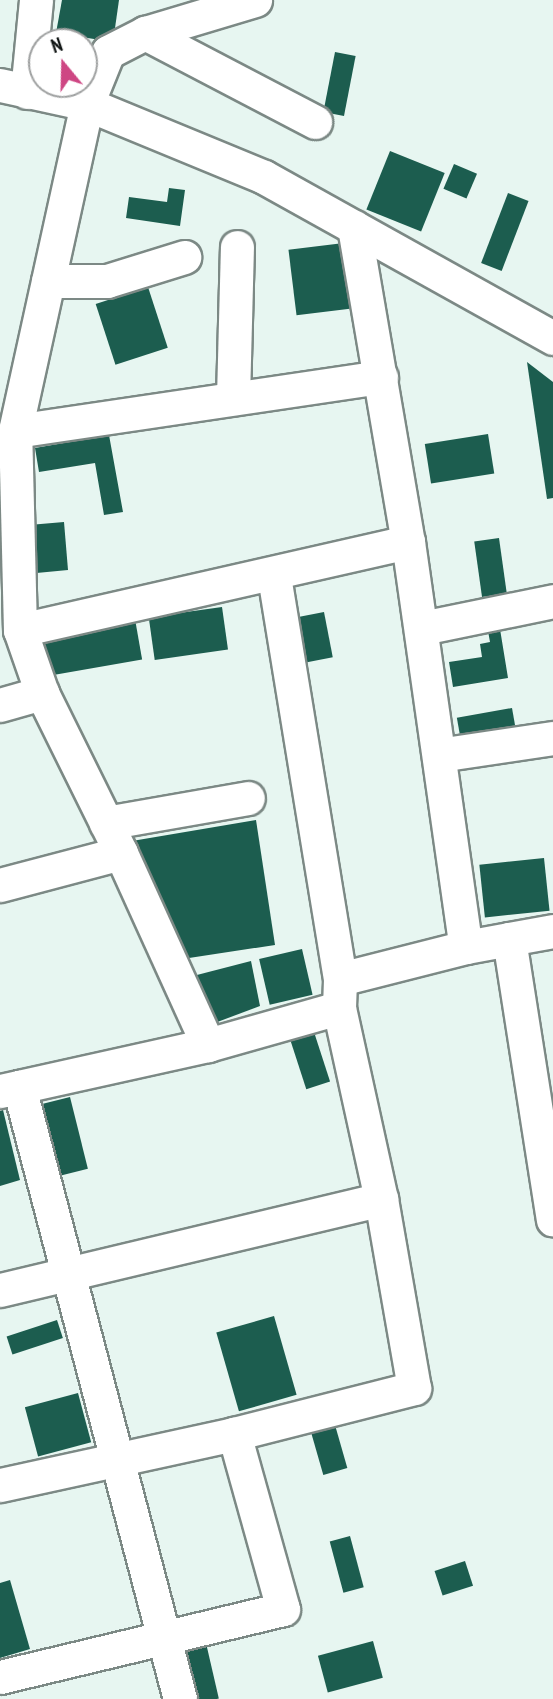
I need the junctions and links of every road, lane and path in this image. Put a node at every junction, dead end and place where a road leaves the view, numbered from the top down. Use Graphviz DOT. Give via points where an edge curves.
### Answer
graph roads {
  1 [pos="36,0"];
  2 [pos="255,0"];
  3 [pos="145,33"];
  4 [pos="14,88"];
  5 [pos="87,104"];
  6 [pos="315,122"];
  7 [pos="354,227"];
  8 [pos="237,247"];
  9 [pos="184,257"];
  10 [pos="48,281"];
  11 [pos="553,338"];
  12 [pos="380,377"];
  13 [pos="233,398"];
  14 [pos="15,430"];
  15 [pos="408,542"];
  16 [pos="274,576"];
  17 [pos="553,601"];
  18 [pos="422,628"];
  19 [pos="20,630"];
  20 [pos="42,693"];
  21 [pos="0,705"];
  22 [pos="553,738"];
  23 [pos="439,754"];
  24 [pos="248,798"];
  25 [pos="106,823"];
  26 [pos="121,853"];
  27 [pos="0,885"];
  28 [pos="553,931"];
  29 [pos="509,939"];
  30 [pos="466,947"];
  31 [pos="339,993"];
  32 [pos="208,1045"];
  33 [pos="10,1089"];
  34 [pos="381,1199"];
  35 [pos="553,1220"];
  36 [pos="67,1274"];
  37 [pos="0,1290"];
  38 [pos="234,1434"];
  39 [pos="117,1457"];
  40 [pos="0,1485"];
  41 [pos="163,1641"];
  42 [pos="0,1677"];
  43 [pos="180,1699"];
  1 -- 4 [label="street"];
  2 -- 3 [label="street"];
  3 -- 5 [label="street" via="108,52"];
  3 -- 6 [label="street"];
  4 -- 5 [label="street"];
  5 -- 7 [label="street" via="264,177"];
  5 -- 10 [label="street"];
  7 -- 11 [label="street"];
  7 -- 12 [label="street"];
  8 -- 13 [label="street"];
  9 -- 10 [label="street" via="107,281"];
  10 -- 14 [label="street"];
  12 -- 13 [label="street"];
  12 -- 15 [label="street"];
  13 -- 14 [label="street"];
  14 -- 19 [label="street"];
  15 -- 16 [label="street"];
  15 -- 18 [label="street"];
  16 -- 19 [label="street"];
  16 -- 31 [label="street"];
  17 -- 18 [label="street"];
  18 -- 23 [label="street"];
  19 -- 20 [label="street"];
  20 -- 21 [label="street"];
  20 -- 25 [label="street"];
  22 -- 23 [label="street"];
  23 -- 30 [label="street"];
  24 -- 25 [label="street"];
  25 -- 26 [label="street"];
  26 -- 27 [label="street"];
  26 -- 32 [label="street"];
  28 -- 29 [label="street"];
  29 -- 30 [label="street"];
  29 -- 35 [label="street"];
  30 -- 31 [label="street"];
  31 -- 32 [label="street"];
  31 -- 34 [label="street"];
  32 -- 33 [label="street"];
  33 -- 36 [label="street"];
  34 -- 36 [label="street"];
  34 -- 38 [label="street" via="414,1388"];
  36 -- 37 [label="street"];
  36 -- 39 [label="street"];
  38 -- 39 [label="street"];
  38 -- 41 [label="street" via="283,1609"];
  39 -- 40 [label="street"];
  39 -- 41 [label="street"];
  41 -- 42 [label="street"];
  41 -- 43 [label="street"];
}
